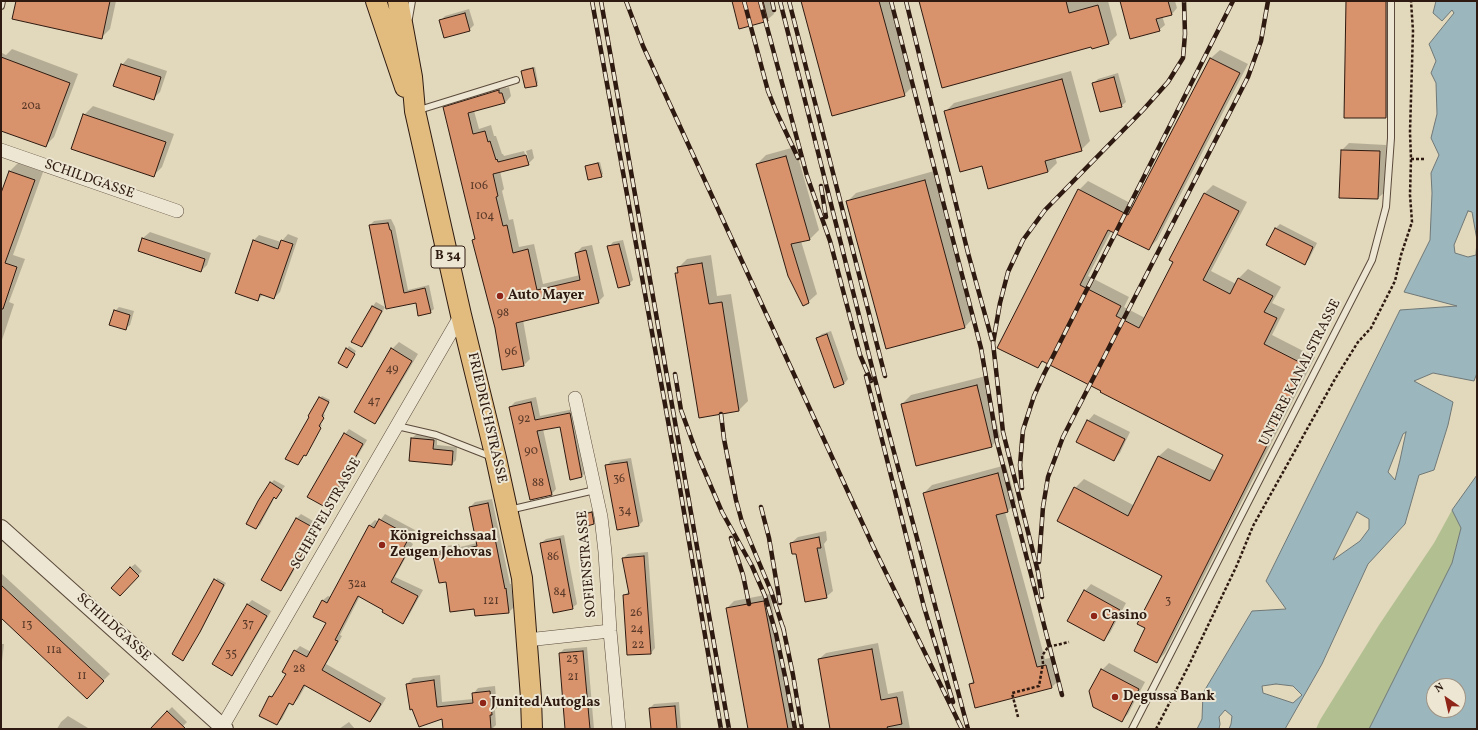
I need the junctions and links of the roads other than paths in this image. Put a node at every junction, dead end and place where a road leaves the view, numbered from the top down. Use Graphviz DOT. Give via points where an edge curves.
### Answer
graph roads {
  1 [pos="2,1"];
  2 [pos="376,1"];
  3 [pos="398,1"];
  4 [pos="412,1"];
  5 [pos="1391,1"];
  6 [pos="1,6"];
  7 [pos="406,37"];
  8 [pos="516,80"];
  9 [pos="415,111"];
  10 [pos="1,150"];
  11 [pos="177,211"];
  12 [pos="461,316"];
  13 [pos="575,398"];
  14 [pos="397,426"];
  15 [pos="496,458"];
  16 [pos="595,490"];
  17 [pos="508,510"];
  18 [pos="1,528"];
  19 [pos="610,631"];
  20 [pos="527,640"];
  21 [pos="222,728"];
  22 [pos="532,729"];
  23 [pos="619,729"];
  24 [pos="1132,729"];
  1 -- 6 [label="lane"];
  2 -- 9 [label="main road, FRIEDRICHSTRASSE / B 34" via="400,77"];
  3 -- 7 [label="main road, FRIEDRICHSTRASSE / B 34"];
  4 -- 7 [label="lane"];
  5 -- 24 [label="lane, UNTERE KANALSTRASSE" via="1390,138 1386,207 1372,260"];
  7 -- 9 [label="main road, FRIEDRICHSTRASSE / B 34"];
  8 -- 9 [label="lane"];
  9 -- 12 [label="main road, FRIEDRICHSTRASSE / B 34"];
  10 -- 11 [label="street, SCHILDGASSE"];
  12 -- 14 [label="street, SCHEFFELSTRASSE"];
  12 -- 15 [label="main road, FRIEDRICHSTRASSE / B 34"];
  13 -- 16 [label="street, SOFIENSTRASSE"];
  14 -- 15 [label="lane" via="436,435"];
  14 -- 21 [label="street, SCHEFFELSTRASSE"];
  15 -- 17 [label="main road, FRIEDRICHSTRASSE / B 34"];
  16 -- 17 [label="lane"];
  16 -- 19 [label="street, SOFIENSTRASSE" via="605,552"];
  17 -- 20 [label="main road, FRIEDRICHSTRASSE / B 34" via="522,578"];
  18 -- 21 [label="street, SCHILDGASSE"];
  19 -- 20 [label="street"];
  19 -- 23 [label="street, SOFIENSTRASSE"];
  20 -- 22 [label="main road, FRIEDRICHSTRASSE / B 34"];
}
